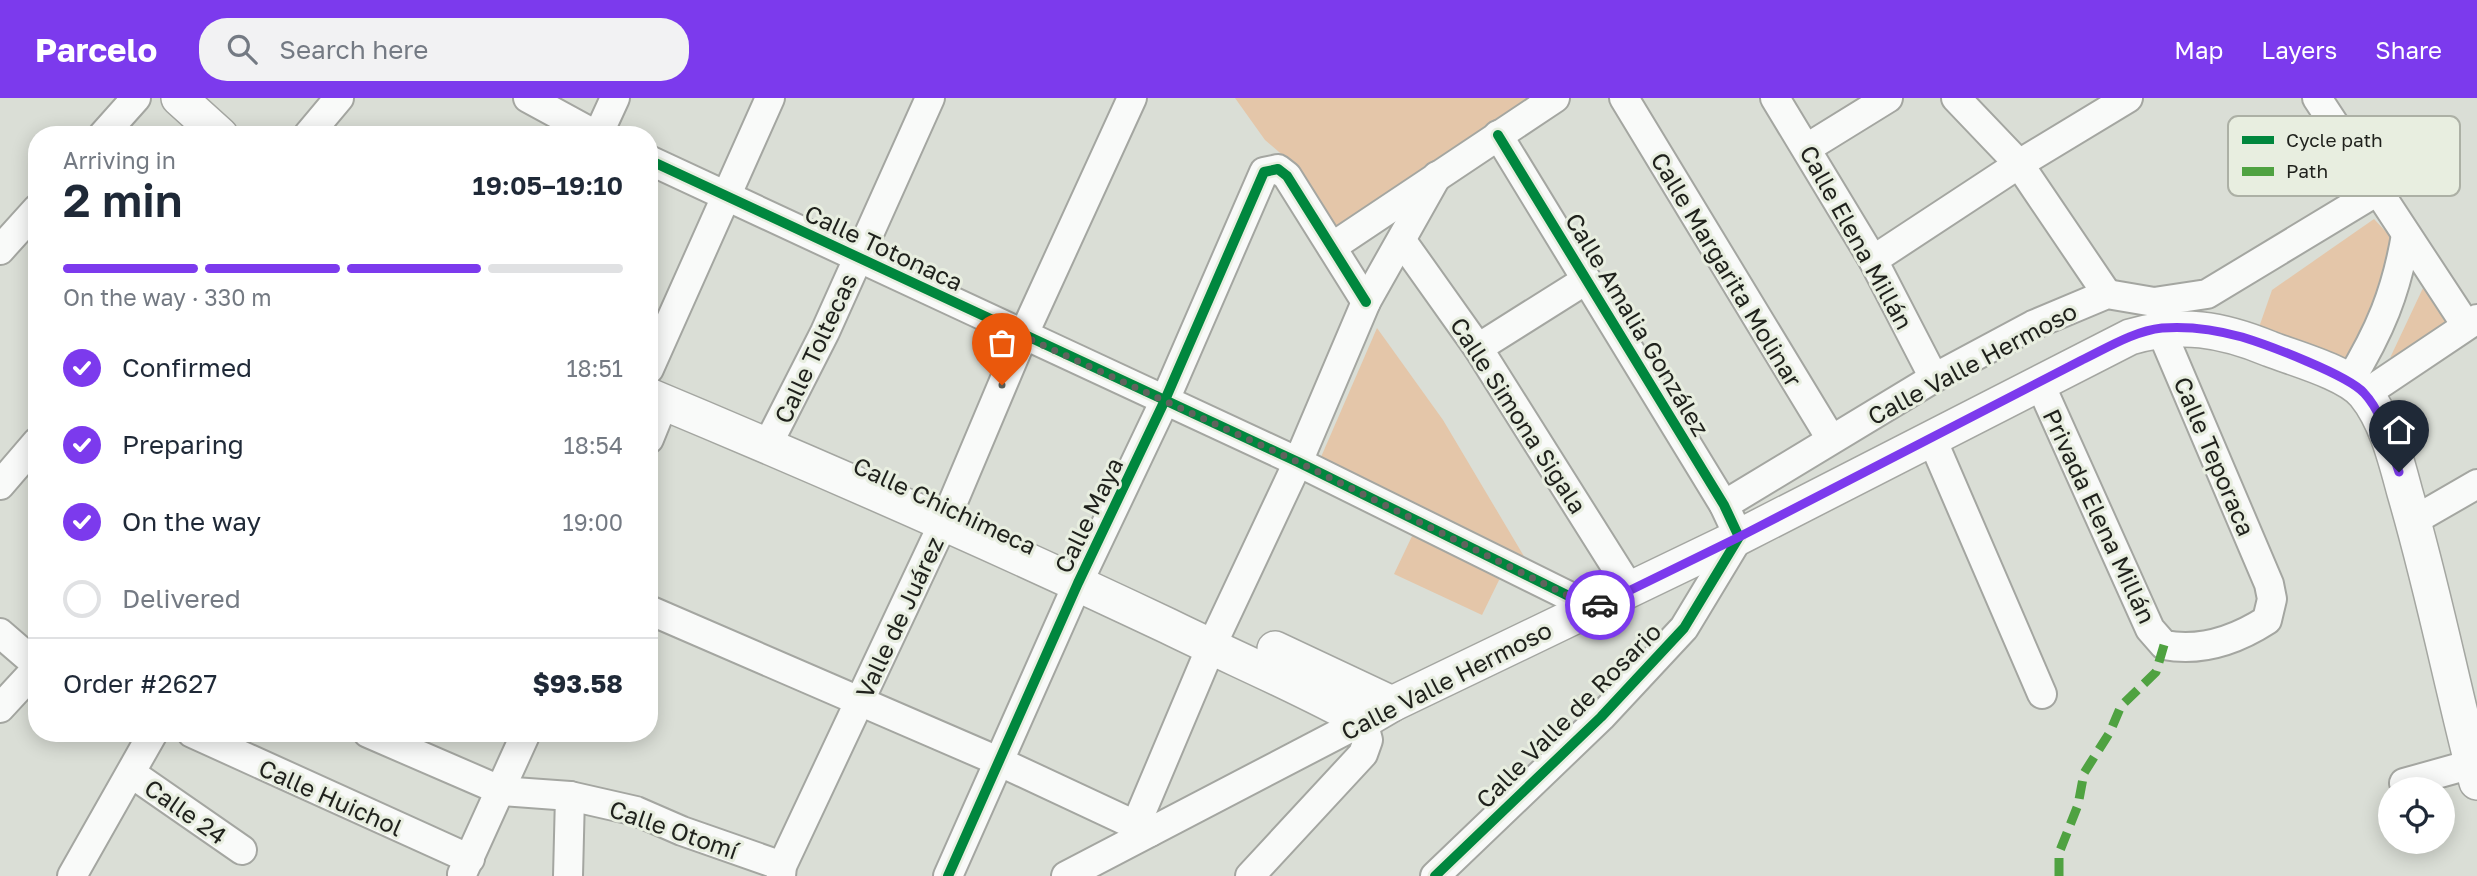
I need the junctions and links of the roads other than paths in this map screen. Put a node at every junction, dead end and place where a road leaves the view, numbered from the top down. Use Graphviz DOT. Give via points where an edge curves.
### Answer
graph roads {
  1 [pos="136,98"];
  2 [pos="153,98"];
  3 [pos="179,98"];
  4 [pos="340,98"];
  5 [pos="528,98"];
  6 [pos="615,98"];
  7 [pos="770,98"];
  8 [pos="930,98"];
  9 [pos="1132,98"];
  10 [pos="1555,98"];
  11 [pos="1624,98"];
  12 [pos="1775,98"];
  13 [pos="1888,98"];
  14 [pos="1956,98"];
  15 [pos="2128,98"];
  16 [pos="2316,98"];
  17 [pos="2328,116"];
  18 [pos="111,126"];
  19 [pos="183,126"];
  20 [pos="210,126"];
  21 [pos="316,126"];
  22 [pos="580,126"];
  23 [pos="601,126"];
  24 [pos="1498,135"];
  25 [pos="1807,148"];
  26 [pos="658,164"];
  27 [pos="2019,164"];
  28 [pos="1437,176"];
  29 [pos="726,196"];
  30 [pos="2369,196"];
  31 [pos="2383,196"];
  32 [pos="28,219"];
  33 [pos="2406,235"];
  34 [pos="1402,241"];
  35 [pos="1332,247"];
  36 [pos="0,250"];
  37 [pos="857,259"];
  38 [pos="1873,260"];
  39 [pos="1586,280"];
  40 [pos="2107,294"];
  41 [pos="1366,302"];
  42 [pos="2472,322"];
  43 [pos="2160,328"];
  44 [pos="1023,336"];
  45 [pos="1478,348"];
  46 [pos="658,349"];
  47 [pos="1934,378"];
  48 [pos="2040,384"];
  49 [pos="2357,388"];
  50 [pos="658,394"];
  51 [pos="1166,400"];
  52 [pos="773,436"];
  53 [pos="1831,439"];
  54 [pos="1932,439"];
  55 [pos="28,452"];
  56 [pos="1298,462"];
  57 [pos="2477,484"];
  58 [pos="0,485"];
  59 [pos="1724,505"];
  60 [pos="946,517"];
  61 [pos="2413,521"];
  62 [pos="1739,537"];
  63 [pos="1082,576"];
  64 [pos="1631,591"];
  65 [pos="1593,608"];
  66 [pos="658,614"];
  67 [pos="0,633"];
  68 [pos="1217,637"];
  69 [pos="2164,645"];
  70 [pos="28,658"];
  71 [pos="28,676"];
  72 [pos="2042,694"];
  73 [pos="860,701"];
  74 [pos="0,708"];
  75 [pos="1378,712"];
  76 [pos="2470,721"];
  77 [pos="210,742"];
  78 [pos="389,742"];
  79 [pos="522,742"];
  80 [pos="138,747"];
  81 [pos="998,761"];
  82 [pos="2475,773"];
  83 [pos="2447,777"];
  84 [pos="502,791"];
  85 [pos="570,796"];
  86 [pos="1143,830"];
  87 [pos="242,850"];
  88 [pos="466,868"];
  89 [pos="782,871"];
  90 [pos="1263,872"];
  91 [pos="72,876"];
  92 [pos="568,876"];
  93 [pos="948,876"];
  94 [pos="1066,876"];
  95 [pos="1434,876"];
  1 -- 18 [label="street"];
  2 -- 19 [label="main road"];
  3 -- 20 [label="main road"];
  4 -- 21 [label="street"];
  5 -- 22 [label="street"];
  6 -- 23 [label="street"];
  7 -- 29 [label="street"];
  8 -- 37 [label="street, Calle Toltecas"];
  9 -- 44 [label="street, Valle de Juárez"];
  10 -- 24 [label="street"];
  11 -- 53 [label="street, Calle Margarita Molinar"];
  12 -- 25 [label="street, Calle Elena Millán"];
  13 -- 25 [label="street"];
  14 -- 27 [label="street"];
  15 -- 27 [label="street"];
  16 -- 17 [label="street"];
  24 -- 28 [label="street"];
  24 -- 39 [label="street, Calle Amalia González"];
  25 -- 38 [label="street, Calle Elena Millán"];
  26 -- 29 [label="street, Calle Totonaca"];
  27 -- 38 [label="street"];
  27 -- 40 [label="street"];
  28 -- 34 [label="street"];
  28 -- 35 [label="street"];
  29 -- 37 [label="street, Calle Totonaca"];
  29 -- 46 [label="street"];
  30 -- 40 [label="street, Calle Valle Hermoso" via="2207,294 2154,302"];
  31 -- 33 [label="street"];
  32 -- 36 [label="street"];
  33 -- 42 [label="street"];
  33 -- 49 [label="street" via="2393,298"];
  34 -- 41 [label="street"];
  34 -- 45 [label="street, Calle Simona Sigala"];
  35 -- 41 [label="street"];
  35 -- 51 [label="street, Calle Maya" via="1287,176 1278,169 1264,172"];
  37 -- 44 [label="street, Calle Totonaca"];
  37 -- 52 [label="street, Calle Toltecas"];
  38 -- 47 [label="street, Calle Elena Millán"];
  39 -- 45 [label="street"];
  39 -- 59 [label="street, Calle Amalia González"];
  40 -- 47 [label="street, Calle Valle Hermoso" via="2033,325"];
  41 -- 56 [label="street"];
  42 -- 49 [label="street"];
  43 -- 48 [label="main road, Calle Valle Hermoso" via="2130,337"];
  43 -- 49 [label="main road, Calle Valle Hermoso" via="2243,338"];
  43 -- 69 [label="street, Calle Teporaca" via="2272,599 2267,620 2253,629 2206,646"];
  44 -- 51 [label="street, Calle Totonaca"];
  44 -- 60 [label="street, Valle de Juárez"];
  45 -- 64 [label="street, Calle Simona Sigala"];
  47 -- 53 [label="street, Calle Valle Hermoso"];
  48 -- 54 [label="main road, Calle Valle Hermoso"];
  48 -- 69 [label="street, Privada Elena Millán" via="2150,629"];
  49 -- 61 [label="main road" via="2384,426"];
  50 -- 52 [label="main road, Calle Chichimeca"];
  51 -- 56 [label="street, Calle Totonaca"];
  51 -- 63 [label="street, Calle Maya"];
  52 -- 60 [label="main road, Calle Chichimeca"];
  53 -- 59 [label="street, Calle Valle Hermoso"];
  54 -- 62 [label="main road, Calle Valle Hermoso"];
  54 -- 72 [label="street"];
  55 -- 58 [label="street"];
  56 -- 65 [label="street, Calle Totonaca"];
  56 -- 68 [label="street"];
  57 -- 61 [label="street"];
  59 -- 62 [label="street, Calle Amalia González"];
  60 -- 63 [label="main road, Calle Chichimeca"];
  60 -- 73 [label="street, Valle de Juárez"];
  61 -- 76 [label="main road"];
  62 -- 64 [label="main road, Calle Valle Hermoso"];
  62 -- 95 [label="street, Calle Valle de Rosario" via="1684,628 1601,717"];
  63 -- 68 [label="main road, Calle Chichimeca"];
  63 -- 81 [label="street, Calle Maya"];
  64 -- 65 [label="main road, Calle Valle Hermoso"];
  65 -- 75 [label="main road, Calle Valle Hermoso"];
  66 -- 73 [label="street"];
  67 -- 70 [label="street"];
  68 -- 75 [label="main road, Calle Chichimeca"];
  68 -- 86 [label="street"];
  71 -- 74 [label="street"];
  73 -- 81 [label="street"];
  73 -- 89 [label="street, Valle de Juárez"];
  75 -- 86 [label="street, Calle Valle Hermoso"];
  75 -- 90 [label="street" via="1363,754"];
  76 -- 82 [label="main road"];
  77 -- 88 [label="street, Calle Huichol"];
  78 -- 84 [label="street, Calle Otomí"];
  79 -- 84 [label="street"];
  80 -- 87 [label="street, Calle 24"];
  80 -- 91 [label="street"];
  81 -- 86 [label="street"];
  81 -- 93 [label="street, Calle Maya"];
  82 -- 83 [label="street"];
  84 -- 85 [label="street, Calle Otomí"];
  84 -- 88 [label="street"];
  85 -- 89 [label="street, Calle Otomí" via="636,811"];
  85 -- 92 [label="street"];
  86 -- 94 [label="street, Calle Valle Hermoso"];
}
